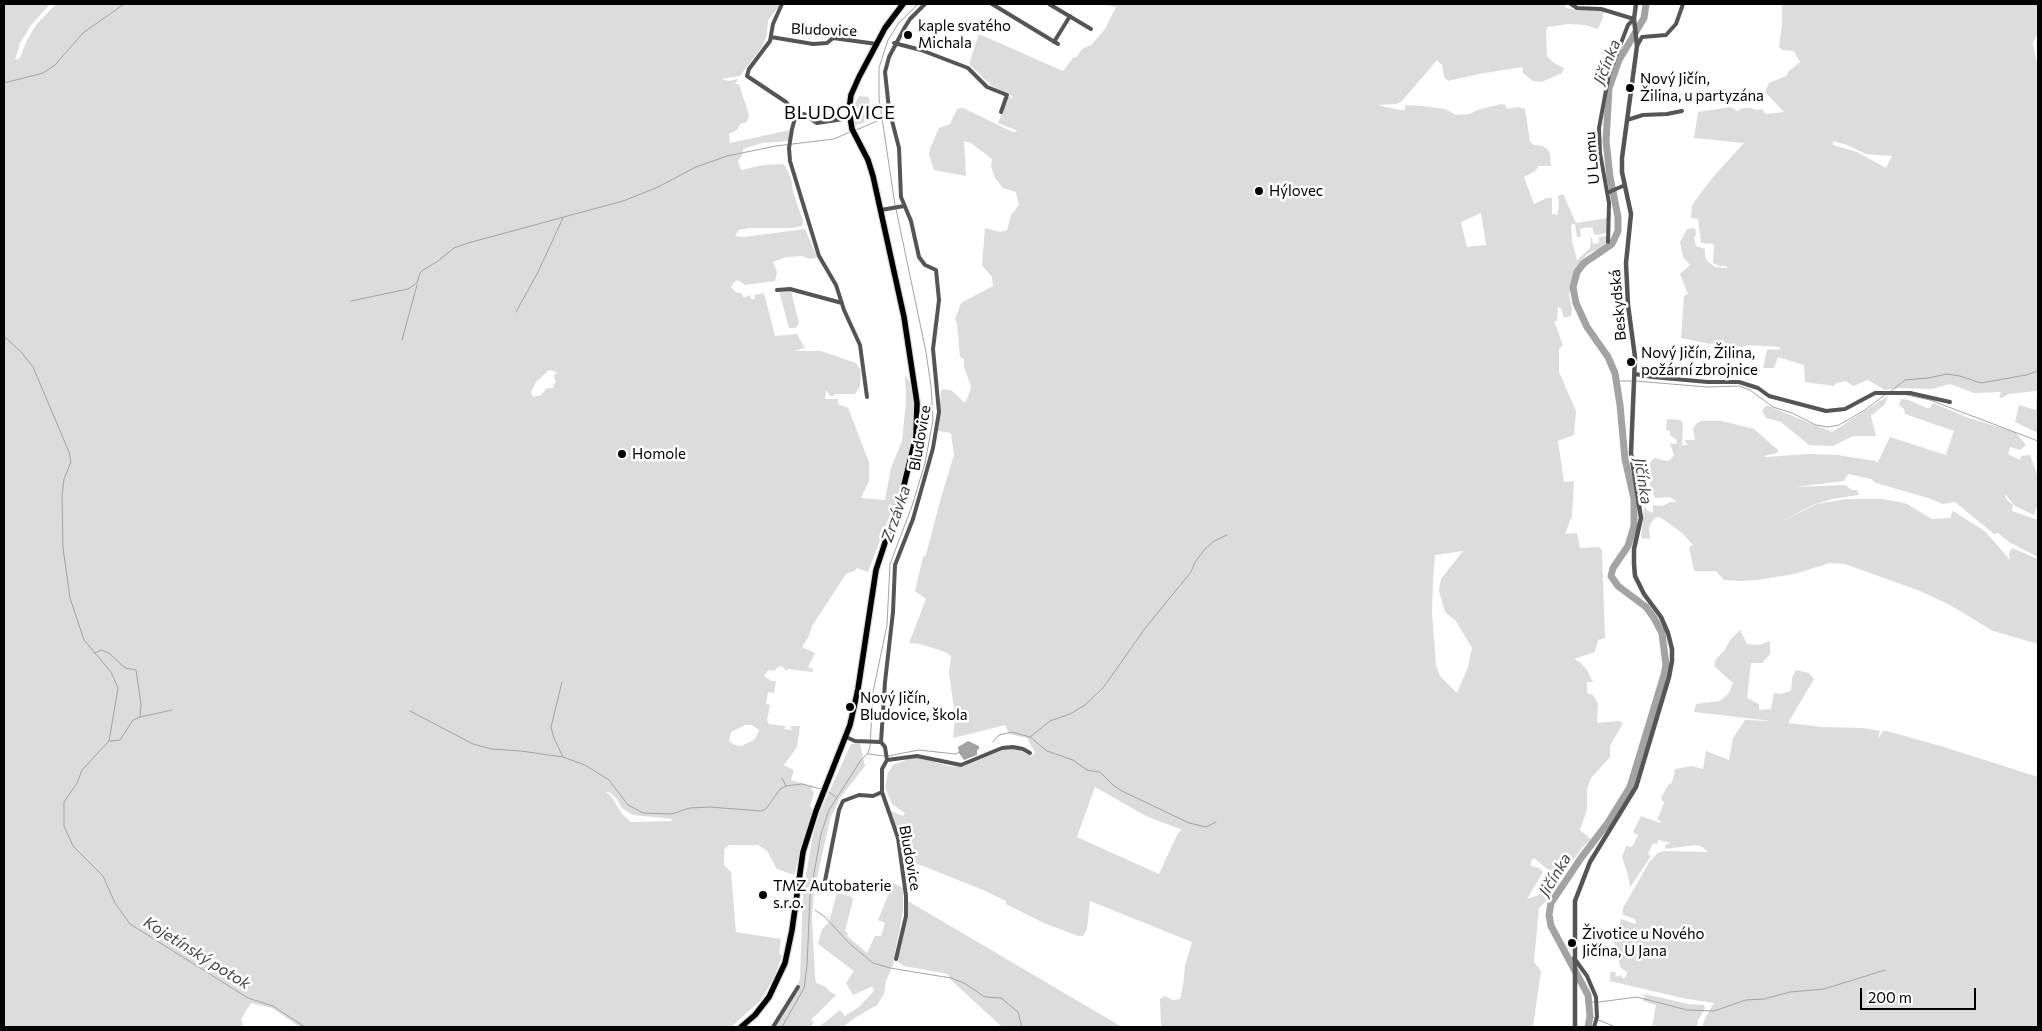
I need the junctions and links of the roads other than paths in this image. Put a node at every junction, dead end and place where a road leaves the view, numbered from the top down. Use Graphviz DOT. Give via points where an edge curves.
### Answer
graph roads {
  1 [pos="782,4"];
  2 [pos="903,4"];
  3 [pos="925,4"];
  4 [pos="992,4"];
  5 [pos="1049,4"];
  6 [pos="1571,4"];
  7 [pos="1636,4"];
  8 [pos="1683,4"];
  9 [pos="1070,16"];
  10 [pos="1634,21"];
  11 [pos="1091,29"];
  12 [pos="771,37"];
  13 [pos="877,44"];
  14 [pos="895,44"];
  15 [pos="1637,45"];
  16 [pos="1682,111"];
  17 [pos="1001,112"];
  18 [pos="796,115"];
  19 [pos="850,118"];
  20 [pos="1627,120"];
  21 [pos="1625,185"];
  22 [pos="1607,192"];
  23 [pos="902,207"];
  24 [pos="881,210"];
  25 [pos="1608,242"];
  26 [pos="777,290"];
  27 [pos="842,303"];
  28 [pos="1635,375"];
  29 [pos="867,396"];
  30 [pos="1950,402"];
  31 [pos="846,737"];
  32 [pos="880,742"];
  33 [pos="1030,753"];
  34 [pos="887,760"];
  35 [pos="882,792"];
  36 [pos="824,886"];
  37 [pos="896,959"];
  38 [pos="1574,960"];
  39 [pos="798,987"];
  40 [pos="741,1027"];
  41 [pos="773,1027"];
  42 [pos="1575,1027"];
  43 [pos="1594,1027"];
  1 -- 12 [label="street, Bludovice"];
  2 -- 13 [label="main road"];
  3 -- 14 [label="street, Bludovice" via="910,19"];
  4 -- 9 [label="street" via="1056,43"];
  5 -- 9 [label="street"];
  6 -- 10 [label="street" via="1576,8 1601,9"];
  7 -- 10 [label="street"];
  8 -- 15 [label="street" via="1676,24 1666,35 1642,37"];
  9 -- 11 [label="street"];
  10 -- 15 [label="street, Beskydská"];
  10 -- 22 [label="street, U Lomu" via="1628,25 1609,74 1599,128"];
  12 -- 13 [label="street, Bludovice" via="810,44 828,43 833,38"];
  12 -- 18 [label="street, Bludovice" via="747,76 786,102"];
  13 -- 19 [label="main road" via="854,87 849,105"];
  14 -- 17 [label="street" via="922,50 968,68 988,87 1007,95"];
  14 -- 23 [label="street, Bludovice" via="885,72 889,109 899,148"];
  15 -- 20 [label="street, Beskydská"];
  16 -- 20 [label="street"];
  18 -- 19 [label="street, Bludovice" via="804,114 817,123"];
  18 -- 27 [label="street" via="790,161 819,256 836,285"];
  19 -- 24 [label="main road" via="869,164"];
  20 -- 21 [label="street, Beskydská" via="1622,158"];
  21 -- 22 [label="street"];
  21 -- 28 [label="street, Beskydská" via="1631,214 1626,262"];
  22 -- 25 [label="street, U Lomu"];
  23 -- 24 [label="street"];
  23 -- 32 [label="street, Bludovice" via="911,221 919,257 925,265 936,270 940,300 933,349 938,412 930,457 895,564"];
  24 -- 31 [label="main road" via="911,352 917,425 908,472 876,570 858,689"];
  26 -- 27 [label="street" via="790,290"];
  27 -- 29 [label="street" via="862,353"];
  28 -- 30 [label="street" via="1738,382 1758,388 1769,396 1826,411 1845,409 1875,393 1910,393"];
  28 -- 38 [label="street, Beskydská" via="1631,453 1640,518 1634,549 1635,576 1661,617 1672,649 1669,677 1636,787 1590,862 1578,891 1574,904"];
  31 -- 32 [label="street" via="855,741"];
  31 -- 40 [label="main road" via="803,852 785,963 769,997"];
  32 -- 34 [label="street, Bludovice" via="885,747"];
  33 -- 34 [label="street" via="1018,748 1002,748 961,765 917,756"];
  34 -- 35 [label="street, Bludovice" via="882,769"];
  35 -- 36 [label="street" via="848,798 841,804"];
  35 -- 37 [label="street, Bludovice" via="898,838 906,896 906,916"];
  38 -- 42 [label="street, Beskydská"];
  38 -- 43 [label="street" via="1587,976 1596,996"];
  39 -- 41 [label="street"];
}
